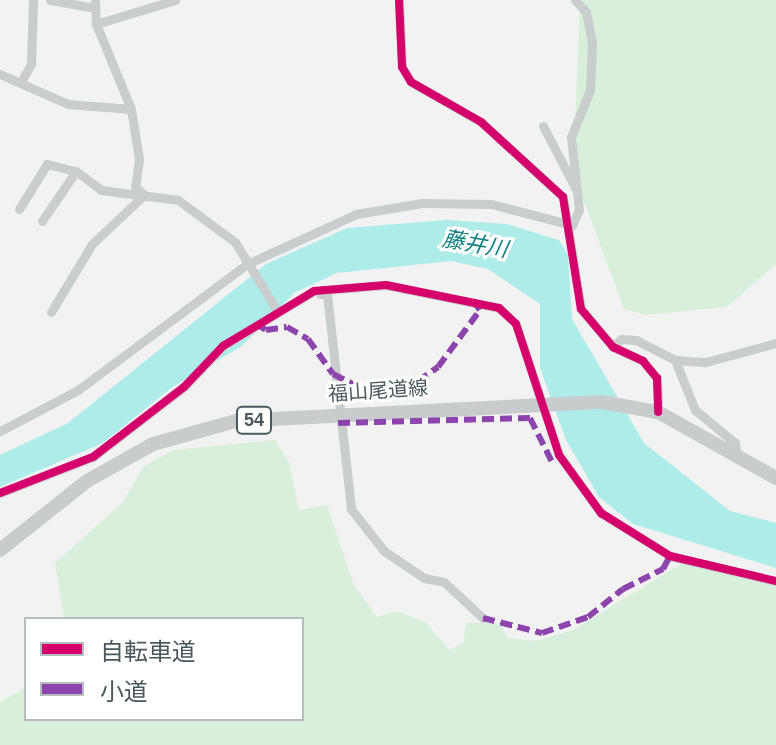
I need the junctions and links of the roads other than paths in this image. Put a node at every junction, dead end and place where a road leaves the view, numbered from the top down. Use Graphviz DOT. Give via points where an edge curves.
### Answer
graph roads {
  1 [pos="33,0"];
  2 [pos="50,0"];
  3 [pos="175,0"];
  4 [pos="399,0"];
  5 [pos="575,0"];
  6 [pos="95,4"];
  7 [pos="96,24"];
  8 [pos="0,74"];
  9 [pos="21,82"];
  10 [pos="131,109"];
  11 [pos="543,126"];
  12 [pos="76,171"];
  13 [pos="577,191"];
  14 [pos="144,195"];
  15 [pos="19,209"];
  16 [pos="42,221"];
  17 [pos="572,225"];
  18 [pos="247,264"];
  19 [pos="314,291"];
  20 [pos="51,312"];
  21 [pos="278,312"];
  22 [pos="776,343"];
  23 [pos="613,347"];
  24 [pos="675,360"];
  25 [pos="541,401"];
  26 [pos="652,410"];
  27 [pos="337,414"];
  28 [pos="0,431"];
  29 [pos="737,456"];
  30 [pos="93,457"];
  31 [pos="776,478"];
  32 [pos="87,481"];
  33 [pos="0,493"];
  34 [pos="0,550"];
  35 [pos="776,581"];
  36 [pos="483,618"];
  1 -- 9 [label="street" via="31,64"];
  2 -- 6 [label="street"];
  3 -- 7 [label="street"];
  4 -- 17 [label="street" via="402,67 411,82 481,122 551,181"];
  5 -- 13 [label="street" via="586,12 592,42 590,90 571,137"];
  6 -- 7 [label="street"];
  7 -- 10 [label="street"];
  8 -- 9 [label="street"];
  9 -- 10 [label="street" via="68,104"];
  10 -- 14 [label="street" via="139,159 135,186"];
  11 -- 13 [label="street"];
  12 -- 14 [label="street" via="101,190"];
  12 -- 15 [label="street" via="47,164"];
  12 -- 16 [label="street"];
  13 -- 17 [label="street" via="579,210"];
  14 -- 18 [label="street" via="193,207 235,242"];
  14 -- 20 [label="street" via="92,244"];
  17 -- 18 [label="street" via="491,204 422,203 356,214"];
  17 -- 23 [label="street" via="581,309"];
  18 -- 21 [label="street"];
  18 -- 28 [label="street" via="78,390"];
  19 -- 21 [label="street"];
  19 -- 25 [label="street" via="386,285 499,308 516,324"];
  19 -- 27 [label="street" via="327,294"];
  21 -- 30 [label="street" via="223,346 184,387"];
  22 -- 24 [label="street" via="706,362"];
  23 -- 24 [label="street" via="621,339 636,340"];
  23 -- 26 [label="street" via="643,361 657,378"];
  24 -- 29 [label="street" via="695,410 735,443"];
  25 -- 26 [label="main road, 福山尾道線 / 54"];
  25 -- 27 [label="main road, 福山尾道線 / 54"];
  25 -- 35 [label="street" via="559,455 601,513 670,556"];
  26 -- 29 [label="main road, 福山尾道線 / 54"];
  27 -- 32 [label="main road, 福山尾道線 / 54" via="194,430 153,444"];
  27 -- 36 [label="street" via="351,509 384,551 424,578 444,582"];
  29 -- 31 [label="main road, 福山尾道線 / 54"];
  30 -- 32 [label="street"];
  30 -- 33 [label="street"];
  32 -- 34 [label="main road, 福山尾道線 / 54"];
}
